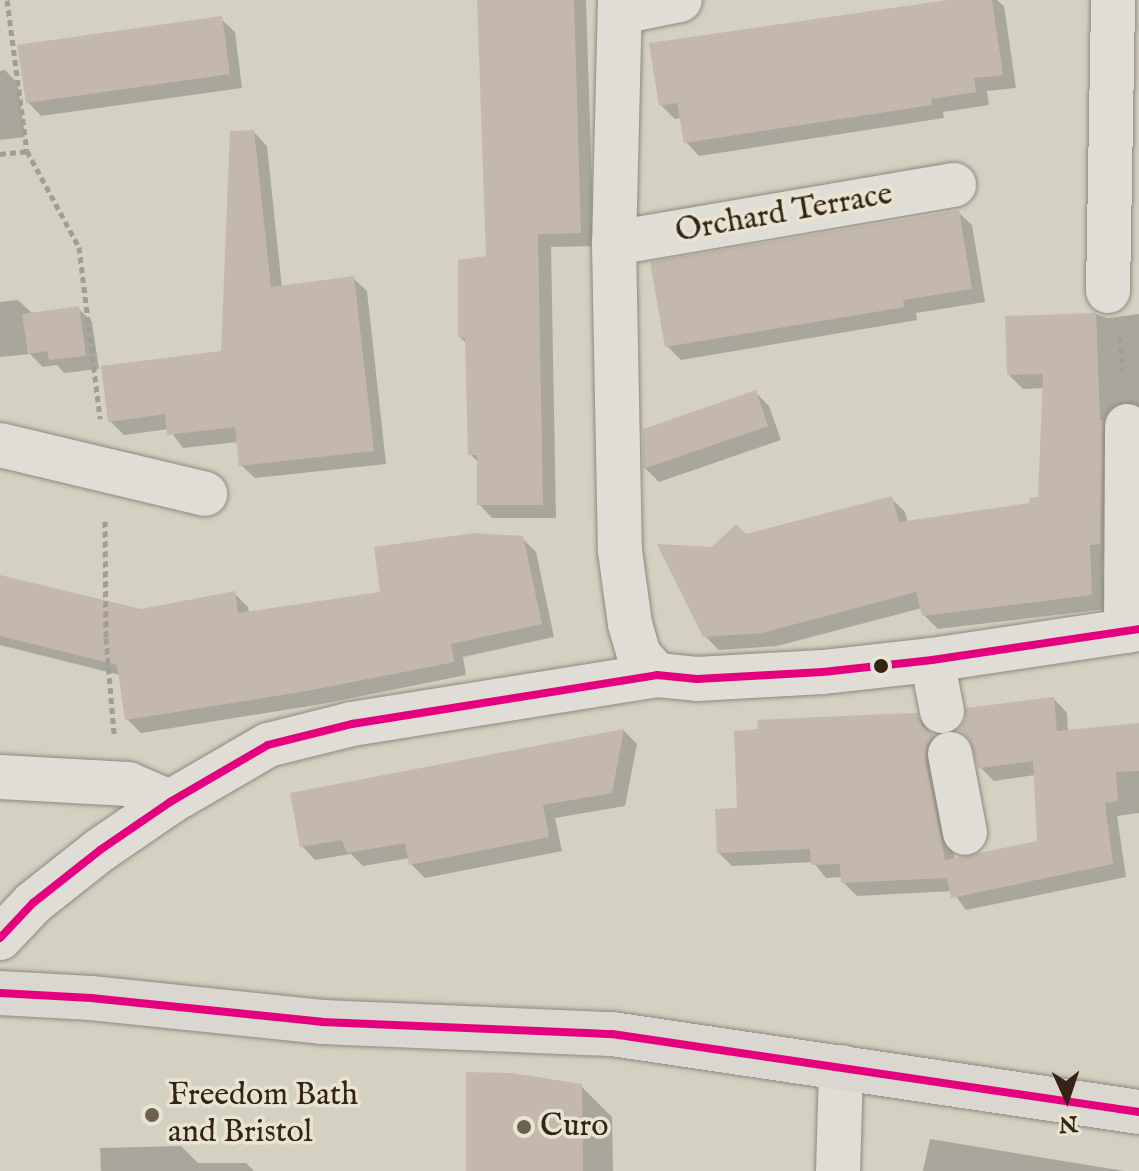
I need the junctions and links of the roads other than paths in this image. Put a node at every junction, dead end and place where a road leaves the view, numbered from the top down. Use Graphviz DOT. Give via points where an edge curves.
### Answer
graph roads {
  1 [pos="680,0"];
  2 [pos="1113,0"];
  3 [pos="620,6"];
  4 [pos="954,185"];
  5 [pos="1124,192"];
  6 [pos="614,243"];
  7 [pos="1108,291"];
  8 [pos="1127,426"];
  9 [pos="0,445"];
  10 [pos="205,494"];
  11 [pos="1132,630"];
  12 [pos="932,660"];
  13 [pos="657,675"];
  14 [pos="942,711"];
  15 [pos="950,754"];
  16 [pos="0,777"];
  17 [pos="170,802"];
  18 [pos="965,833"];
  19 [pos="0,938"];
  20 [pos="0,993"];
  21 [pos="841,1067"];
  22 [pos="1139,1112"];
  23 [pos="838,1171"];
  1 -- 3 [label="street"];
  2 -- 5 [label="street"];
  3 -- 6 [label="street"];
  4 -- 6 [label="street, Orchard Terrace"];
  5 -- 7 [label="street"];
  6 -- 13 [label="street" via="620,551 639,655"];
  8 -- 11 [label="street"];
  9 -- 10 [label="street"];
  11 -- 12 [label="street"];
  12 -- 13 [label="street" via="697,679"];
  12 -- 14 [label="street"];
  13 -- 17 [label="street" via="352,724 268,745"];
  15 -- 18 [label="street"];
  16 -- 17 [label="street" via="128,784"];
  17 -- 19 [label="street" via="33,903"];
  20 -- 21 [label="highway" via="322,1022 612,1034"];
  21 -- 22 [label="highway"];
  21 -- 23 [label="street"];
}
